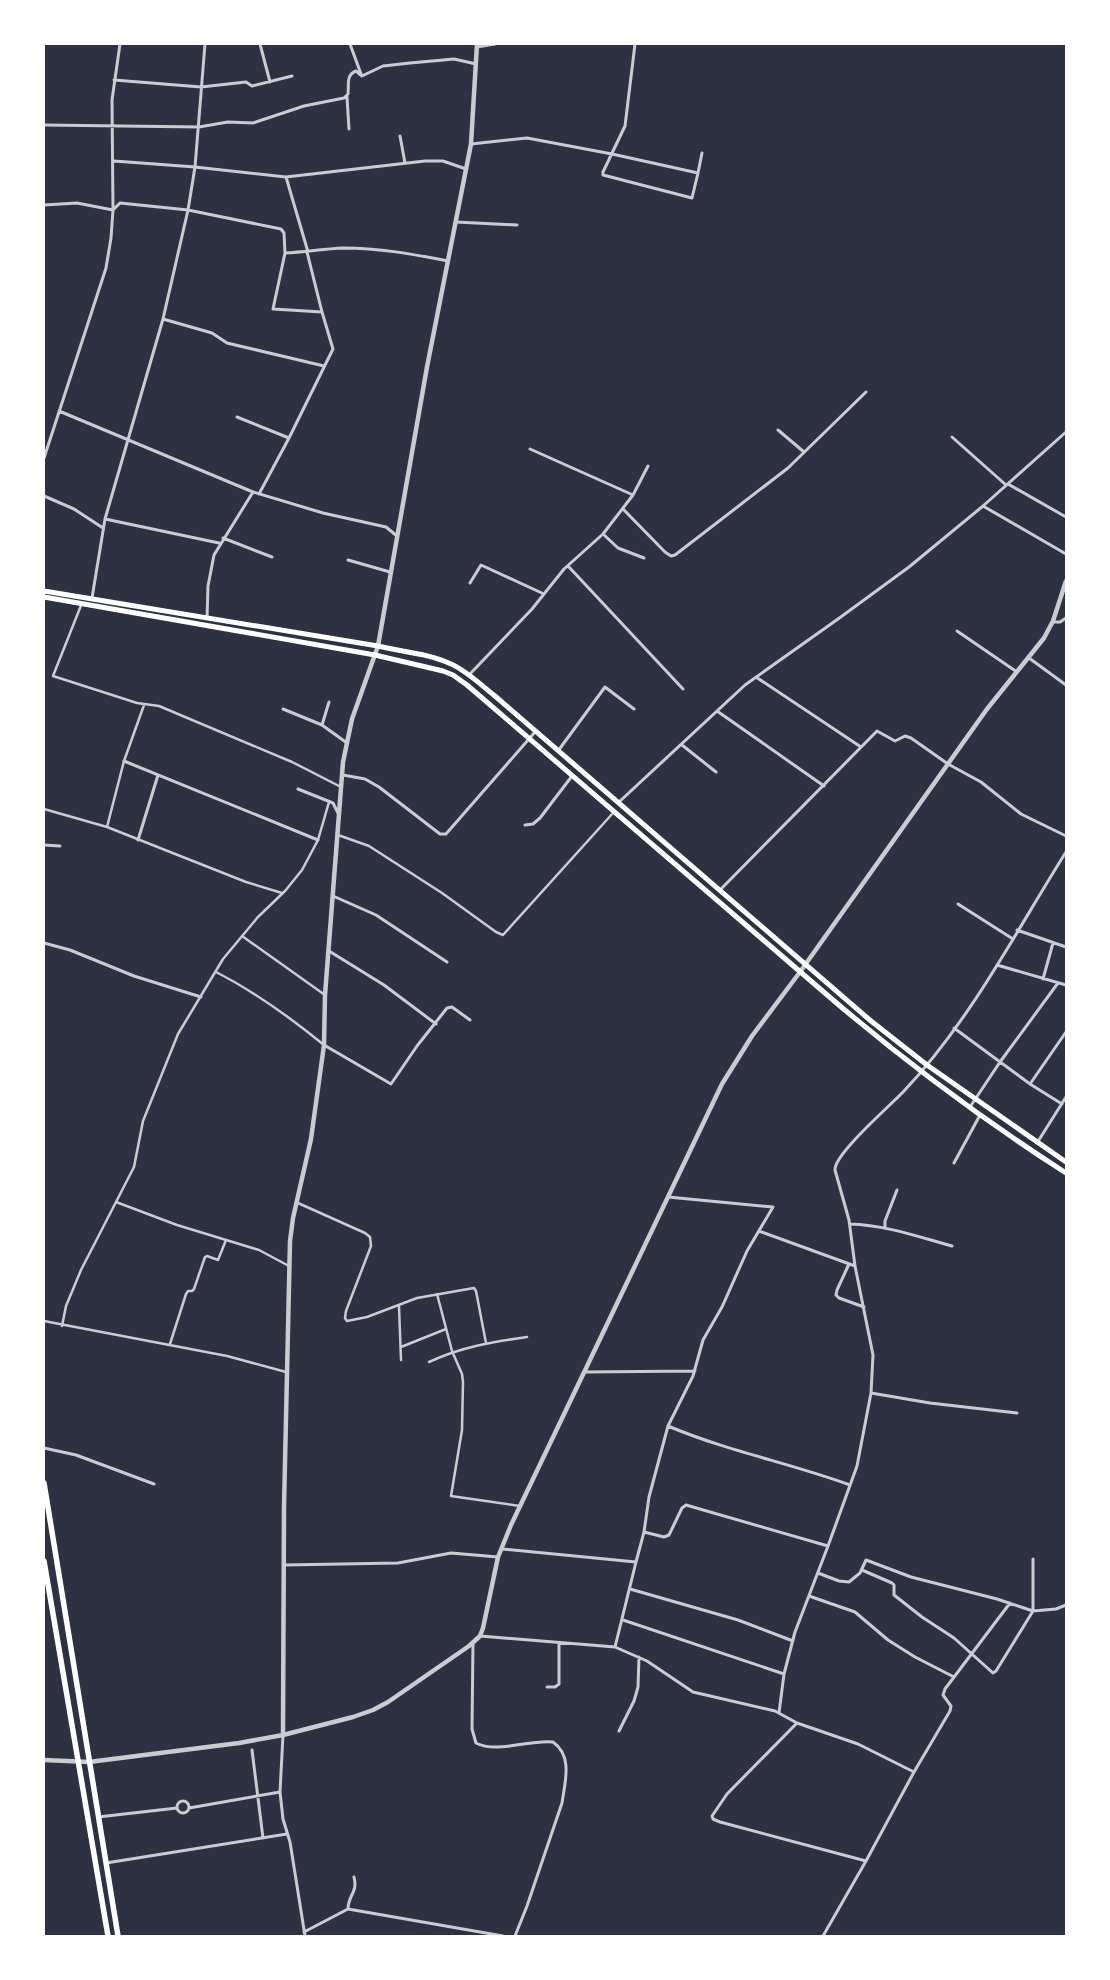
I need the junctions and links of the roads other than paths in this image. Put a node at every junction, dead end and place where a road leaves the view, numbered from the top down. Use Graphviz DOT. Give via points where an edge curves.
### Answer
graph roads {
  1 [pos="120,44"];
  2 [pos="205,44"];
  3 [pos="260,44"];
  4 [pos="350,44"];
  5 [pos="495,44"];
  6 [pos="635,44"];
  7 [pos="477,45"];
  8 [pos="476,64"];
  9 [pos="292,76"];
  10 [pos="362,76"];
  11 [pos="114,80"];
  12 [pos="270,82"];
  13 [pos="201,87"];
  14 [pos="347,97"];
  15 [pos="44,125"];
  16 [pos="112,125"];
  17 [pos="199,127"];
  18 [pos="349,129"];
  19 [pos="400,136"];
  20 [pos="471,144"];
  21 [pos="702,153"];
  22 [pos="612,154"];
  23 [pos="114,161"];
  24 [pos="405,163"];
  25 [pos="195,166"];
  26 [pos="466,169"];
  27 [pos="698,173"];
  28 [pos="286,177"];
  29 [pos="44,205"];
  30 [pos="114,210"];
  31 [pos="188,210"];
  32 [pos="456,222"];
  33 [pos="517,225"];
  34 [pos="308,252"];
  35 [pos="285,253"];
  36 [pos="448,261"];
  37 [pos="322,312"];
  38 [pos="163,319"];
  39 [pos="324,366"];
  40 [pos="866,392"];
  41 [pos="59,411"];
  42 [pos="237,417"];
  43 [pos="778,430"];
  44 [pos="1066,432"];
  45 [pos="952,437"];
  46 [pos="289,438"];
  47 [pos="129,439"];
  48 [pos="530,449"];
  49 [pos="804,452"];
  50 [pos="44,458"];
  51 [pos="648,466"];
  52 [pos="1007,484"];
  53 [pos="253,492"];
  54 [pos="259,494"];
  55 [pos="633,495"];
  56 [pos="44,496"];
  57 [pos="983,506"];
  58 [pos="623,509"];
  59 [pos="1066,517"];
  60 [pos="105,519"];
  61 [pos="103,528"];
  62 [pos="603,534"];
  63 [pos="398,536"];
  64 [pos="224,538"];
  65 [pos="219,544"];
  66 [pos="1066,554"];
  67 [pos="272,556"];
  68 [pos="644,558"];
  69 [pos="348,560"];
  70 [pos="568,566"];
  71 [pos="390,572"];
  72 [pos="1066,581"];
  73 [pos="470,583"];
  74 [pos="44,591"];
  75 [pos="544,594"];
  76 [pos="44,597"];
  77 [pos="87,601"];
  78 [pos="206,618"];
  79 [pos="1066,618"];
  80 [pos="1052,621"];
  81 [pos="956,631"];
  82 [pos="378,646"];
  83 [pos="375,655"];
  84 [pos="1029,658"];
  85 [pos="1017,673"];
  86 [pos="469,675"];
  87 [pos="756,677"];
  88 [pos="1066,685"];
  89 [pos="683,688"];
  90 [pos="329,702"];
  91 [pos="144,705"];
  92 [pos="284,709"];
  93 [pos="634,710"];
  94 [pos="717,711"];
  95 [pos="322,724"];
  96 [pos="535,732"];
  97 [pos="529,739"];
  98 [pos="347,743"];
  99 [pos="682,745"];
  100 [pos="861,747"];
  101 [pos="558,751"];
  102 [pos="124,761"];
  103 [pos="948,764"];
  104 [pos="716,772"];
  105 [pos="158,775"];
  106 [pos="342,775"];
  107 [pos="572,776"];
  108 [pos="824,786"];
  109 [pos="341,787"];
  110 [pos="298,789"];
  111 [pos="329,802"];
  112 [pos="618,803"];
  113 [pos="44,809"];
  114 [pos="338,812"];
  115 [pos="614,812"];
  116 [pos="525,825"];
  117 [pos="107,827"];
  118 [pos="338,835"];
  119 [pos="1066,836"];
  120 [pos="138,840"];
  121 [pos="318,840"];
  122 [pos="44,845"];
  123 [pos="60,846"];
  124 [pos="1066,852"];
  125 [pos="713,884"];
  126 [pos="720,890"];
  127 [pos="707,891"];
  128 [pos="282,893"];
  129 [pos="333,896"];
  130 [pos="958,904"];
  131 [pos="1017,930"];
  132 [pos="242,936"];
  133 [pos="1013,939"];
  134 [pos="44,943"];
  135 [pos="1053,943"];
  136 [pos="1066,947"];
  137 [pos="328,950"];
  138 [pos="447,962"];
  139 [pos="805,964"];
  140 [pos="998,965"];
  141 [pos="216,972"];
  142 [pos="800,972"];
  143 [pos="1043,978"];
  144 [pos="1058,983"];
  145 [pos="1066,986"];
  146 [pos="325,995"];
  147 [pos="201,998"];
  148 [pos="470,1020"];
  149 [pos="436,1024"];
  150 [pos="954,1028"];
  151 [pos="1066,1032"];
  152 [pos="324,1045"];
  153 [pos="1000,1062"];
  154 [pos="927,1065"];
  155 [pos="922,1072"];
  156 [pos="1030,1084"];
  157 [pos="1066,1097"];
  158 [pos="975,1100"];
  159 [pos="1062,1104"];
  160 [pos="970,1108"];
  161 [pos="980,1115"];
  162 [pos="1037,1144"];
  163 [pos="1066,1162"];
  164 [pos="954,1163"];
  165 [pos="1066,1173"];
  166 [pos="897,1190"];
  167 [pos="667,1197"];
  168 [pos="116,1202"];
  169 [pos="296,1202"];
  170 [pos="850,1224"];
  171 [pos="886,1228"];
  172 [pos="759,1231"];
  173 [pos="226,1240"];
  174 [pos="952,1246"];
  175 [pos="849,1264"];
  176 [pos="289,1266"];
  177 [pos="855,1266"];
  178 [pos="437,1294"];
  179 [pos="399,1306"];
  180 [pos="864,1307"];
  181 [pos="44,1321"];
  182 [pos="62,1326"];
  183 [pos="446,1329"];
  184 [pos="527,1337"];
  185 [pos="486,1343"];
  186 [pos="169,1345"];
  187 [pos="401,1348"];
  188 [pos="452,1351"];
  189 [pos="401,1360"];
  190 [pos="429,1362"];
  191 [pos="695,1371"];
  192 [pos="286,1372"];
  193 [pos="585,1372"];
  194 [pos="870,1393"];
  195 [pos="1017,1413"];
  196 [pos="668,1426"];
  197 [pos="44,1448"];
  198 [pos="44,1483"];
  199 [pos="154,1484"];
  200 [pos="850,1485"];
  201 [pos="520,1506"];
  202 [pos="644,1532"];
  203 [pos="828,1546"];
  204 [pos="502,1549"];
  205 [pos="498,1557"];
  206 [pos="1033,1559"];
  207 [pos="44,1561"];
  208 [pos="636,1562"];
  209 [pos="284,1565"];
  210 [pos="862,1570"];
  211 [pos="818,1572"];
  212 [pos="630,1589"];
  213 [pos="809,1596"];
  214 [pos="1010,1603"];
  215 [pos="1066,1605"];
  216 [pos="1032,1611"];
  217 [pos="623,1620"];
  218 [pos="480,1636"];
  219 [pos="792,1641"];
  220 [pos="473,1643"];
  221 [pos="559,1643"];
  222 [pos="615,1647"];
  223 [pos="973,1654"];
  224 [pos="640,1657"];
  225 [pos="784,1674"];
  226 [pos="954,1677"];
  227 [pos="547,1687"];
  228 [pos="779,1713"];
  229 [pos="797,1723"];
  230 [pos="619,1731"];
  231 [pos="283,1735"];
  232 [pos="252,1750"];
  233 [pos="44,1760"];
  234 [pos="90,1762"];
  235 [pos="78,1763"];
  236 [pos="914,1772"];
  237 [pos="280,1792"];
  238 [pos="259,1795"];
  239 [pos="177,1808"];
  240 [pos="189,1808"];
  241 [pos="98,1817"];
  242 [pos="287,1834"];
  243 [pos="263,1838"];
  244 [pos="866,1861"];
  245 [pos="106,1863"];
  246 [pos="354,1877"];
  247 [pos="348,1908"];
  248 [pos="304,1932"];
  249 [pos="108,1936"];
  250 [pos="118,1936"];
  251 [pos="305,1936"];
  252 [pos="503,1936"];
  253 [pos="515,1936"];
  254 [pos="823,1936"];
  1 -- 11 [label="street"];
  2 -- 13 [label="street"];
  3 -- 12 [label="street"];
  4 -- 10 [label="street"];
  5 -- 7 [label="street"];
  6 -- 22 [label="street" via="625,126"];
  7 -- 8 [label="street"];
  8 -- 10 [label="street" via="454,58 383,66"];
  8 -- 20 [label="street"];
  9 -- 12 [label="street"];
  10 -- 14 [label="street" via="356,71 350,75"];
  11 -- 13 [label="street"];
  11 -- 16 [label="street"];
  12 -- 13 [label="street" via="254,86 246,82"];
  13 -- 17 [label="street"];
  14 -- 17 [label="street" via="304,106 257,122"];
  14 -- 18 [label="street"];
  15 -- 16 [label="street"];
  16 -- 17 [label="street"];
  16 -- 23 [label="street"];
  17 -- 25 [label="street"];
  19 -- 24 [label="street"];
  20 -- 22 [label="street" via="526,138"];
  20 -- 26 [label="street"];
  21 -- 27 [label="street"];
  22 -- 27 [label="street"];
  22 -- 27 [label="street" via="603,175 688,198 693,196"];
  23 -- 25 [label="street"];
  23 -- 30 [label="street"];
  24 -- 26 [label="street" via="443,161"];
  24 -- 28 [label="street"];
  25 -- 28 [label="street"];
  25 -- 31 [label="street"];
  26 -- 32 [label="street"];
  28 -- 34 [label="street"];
  29 -- 30 [label="street" via="76,203"];
  30 -- 31 [label="street" via="120,203"];
  30 -- 41 [label="street" via="106,268"];
  31 -- 35 [label="street" via="281,229 284,231"];
  31 -- 38 [label="street"];
  32 -- 33 [label="street"];
  32 -- 36 [label="street"];
  34 -- 35 [label="street"];
  34 -- 36 [label="street" via="341,248 378,249"];
  34 -- 37 [label="street"];
  35 -- 37 [label="street" via="273,309"];
  36 -- 63 [label="street"];
  37 -- 39 [label="street" via="334,349"];
  38 -- 39 [label="street" via="212,332 227,343"];
  38 -- 47 [label="street"];
  39 -- 46 [label="street"];
  40 -- 49 [label="street"];
  41 -- 47 [label="street"];
  41 -- 50 [label="street"];
  42 -- 46 [label="street"];
  43 -- 49 [label="street"];
  44 -- 52 [label="street"];
  45 -- 52 [label="street"];
  46 -- 54 [label="street"];
  47 -- 53 [label="street"];
  47 -- 60 [label="street"];
  48 -- 55 [label="street"];
  49 -- 58 [label="street" via="759,492 673,556 664,552"];
  51 -- 55 [label="street"];
  52 -- 57 [label="street"];
  52 -- 59 [label="street"];
  53 -- 54 [label="street"];
  53 -- 64 [label="street"];
  54 -- 63 [label="street" via="386,527"];
  55 -- 58 [label="street"];
  56 -- 61 [label="street" via="74,509"];
  57 -- 66 [label="street"];
  57 -- 87 [label="street" via="873,594"];
  58 -- 62 [label="street"];
  60 -- 61 [label="street"];
  60 -- 65 [label="street"];
  61 -- 77 [label="street"];
  62 -- 68 [label="street" via="618,548"];
  62 -- 70 [label="street"];
  63 -- 71 [label="street"];
  64 -- 65 [label="street"];
  64 -- 67 [label="street"];
  65 -- 78 [label="street" via="211,566"];
  69 -- 71 [label="street"];
  70 -- 75 [label="street"];
  70 -- 89 [label="street"];
  71 -- 82 [label="street"];
  72 -- 80 [label="street"];
  73 -- 75 [label="street" via="482,565"];
  74 -- 77 [label="main road"];
  75 -- 86 [label="street"];
  76 -- 77 [label="main road"];
  77 -- 78 [label="main road"];
  77 -- 83 [label="main road"];
  77 -- 91 [label="street" via="53,676"];
  78 -- 82 [label="main road"];
  79 -- 80 [label="street" via="1060,622"];
  80 -- 84 [label="street"];
  81 -- 85 [label="street"];
  82 -- 83 [label="street"];
  82 -- 86 [label="main road" via="444,661"];
  83 -- 97 [label="main road" via="453,675"];
  83 -- 98 [label="street" via="352,719"];
  84 -- 85 [label="street"];
  84 -- 88 [label="street"];
  85 -- 103 [label="street"];
  86 -- 96 [label="main road"];
  87 -- 94 [label="street"];
  87 -- 100 [label="street"];
  90 -- 95 [label="street"];
  91 -- 102 [label="street"];
  91 -- 109 [label="street" via="159,706 241,740"];
  92 -- 95 [label="street"];
  93 -- 101 [label="street" via="605,688"];
  94 -- 99 [label="street"];
  94 -- 108 [label="street"];
  95 -- 98 [label="street"];
  96 -- 97 [label="street"];
  96 -- 101 [label="main road"];
  97 -- 106 [label="street" via="443,834 379,787 365,779"];
  97 -- 107 [label="main road"];
  98 -- 106 [label="street"];
  99 -- 104 [label="street"];
  99 -- 112 [label="street"];
  100 -- 103 [label="street" via="877,731 895,741 906,736"];
  100 -- 108 [label="street"];
  101 -- 112 [label="main road"];
  102 -- 105 [label="street"];
  102 -- 117 [label="street"];
  103 -- 119 [label="street" via="981,782 1021,814"];
  103 -- 139 [label="street"];
  105 -- 120 [label="street"];
  105 -- 121 [label="street"];
  106 -- 109 [label="street"];
  107 -- 115 [label="main road"];
  107 -- 116 [label="street" via="540,818"];
  108 -- 126 [label="street"];
  109 -- 114 [label="street"];
  110 -- 111 [label="street"];
  111 -- 114 [label="street"];
  111 -- 121 [label="street"];
  112 -- 125 [label="main road"];
  113 -- 117 [label="street"];
  114 -- 118 [label="street"];
  115 -- 118 [label="street" via="503,935 369,846"];
  115 -- 127 [label="main road"];
  117 -- 120 [label="street"];
  118 -- 129 [label="street"];
  120 -- 128 [label="street"];
  121 -- 128 [label="street" via="302,870"];
  122 -- 123 [label="street"];
  124 -- 131 [label="street"];
  125 -- 126 [label="main road"];
  125 -- 127 [label="main road"];
  126 -- 139 [label="main road"];
  127 -- 142 [label="main road"];
  128 -- 132 [label="street"];
  129 -- 137 [label="street"];
  129 -- 138 [label="street" via="376,915"];
  130 -- 133 [label="street"];
  131 -- 133 [label="street"];
  131 -- 135 [label="street"];
  132 -- 141 [label="street"];
  132 -- 146 [label="street"];
  133 -- 140 [label="street"];
  134 -- 147 [label="street"];
  135 -- 136 [label="street"];
  135 -- 143 [label="street"];
  137 -- 146 [label="street"];
  137 -- 149 [label="street" via="384,985"];
  139 -- 142 [label="street"];
  139 -- 154 [label="main road"];
  140 -- 143 [label="street"];
  140 -- 150 [label="street"];
  141 -- 147 [label="street"];
  141 -- 152 [label="street" via="289,1017"];
  142 -- 155 [label="main road"];
  142 -- 167 [label="street" via="730,1070"];
  143 -- 144 [label="street"];
  144 -- 145 [label="street"];
  144 -- 153 [label="street"];
  146 -- 152 [label="street"];
  147 -- 168 [label="street" via="175,1041 144,1121 134,1167"];
  148 -- 149 [label="street" via="449,1007"];
  149 -- 152 [label="street" via="391,1084"];
  150 -- 153 [label="street"];
  150 -- 154 [label="street"];
  151 -- 156 [label="street"];
  152 -- 169 [label="street" via="311,1138"];
  153 -- 156 [label="street"];
  153 -- 158 [label="street"];
  154 -- 155 [label="street"];
  154 -- 158 [label="main road"];
  155 -- 160 [label="main road"];
  155 -- 170 [label="street" via="835,1163"];
  156 -- 159 [label="street"];
  157 -- 159 [label="street"];
  158 -- 160 [label="street"];
  158 -- 162 [label="main road"];
  159 -- 162 [label="street"];
  160 -- 161 [label="main road"];
  161 -- 164 [label="street"];
  161 -- 165 [label="main road"];
  162 -- 163 [label="main road"];
  166 -- 171 [label="street" via="885,1221"];
  167 -- 172 [label="street" via="773,1207"];
  167 -- 193 [label="street"];
  168 -- 173 [label="street"];
  168 -- 182 [label="street" via="72,1288"];
  169 -- 176 [label="street"];
  169 -- 179 [label="street" via="370,1237 370,1246 346,1319 358,1320"];
  170 -- 171 [label="street"];
  170 -- 177 [label="street"];
  171 -- 174 [label="street"];
  172 -- 175 [label="street"];
  172 -- 191 [label="street" via="703,1340"];
  173 -- 176 [label="street" via="259,1250"];
  173 -- 186 [label="street" via="218,1260 205,1257 194,1289 186,1294"];
  175 -- 177 [label="street"];
  175 -- 180 [label="street" via="836,1295"];
  176 -- 192 [label="street"];
  177 -- 180 [label="street"];
  178 -- 179 [label="street"];
  178 -- 183 [label="street"];
  178 -- 185 [label="street" via="475,1289"];
  179 -- 187 [label="street"];
  180 -- 194 [label="street" via="873,1355"];
  181 -- 182 [label="street"];
  182 -- 186 [label="street"];
  183 -- 187 [label="street"];
  183 -- 188 [label="street"];
  184 -- 185 [label="street"];
  185 -- 188 [label="street"];
  186 -- 192 [label="street"];
  187 -- 189 [label="street"];
  188 -- 190 [label="street"];
  188 -- 201 [label="street" via="462,1374 464,1402 451,1496"];
  191 -- 193 [label="street"];
  191 -- 196 [label="street"];
  192 -- 209 [label="street"];
  193 -- 201 [label="street"];
  194 -- 195 [label="street" via="930,1404"];
  194 -- 200 [label="street" via="857,1466"];
  196 -- 200 [label="street" via="713,1444"];
  196 -- 202 [label="street" via="649,1497"];
  197 -- 199 [label="street" via="76,1455"];
  198 -- 234 [label="main road"];
  200 -- 203 [label="street"];
  201 -- 204 [label="street"];
  202 -- 203 [label="street" via="664,1537 669,1535 686,1505"];
  202 -- 208 [label="street"];
  203 -- 211 [label="street"];
  204 -- 205 [label="street"];
  204 -- 208 [label="street"];
  205 -- 209 [label="street" via="452,1553 398,1563"];
  205 -- 218 [label="street"];
  206 -- 216 [label="street"];
  207 -- 235 [label="main road"];
  208 -- 212 [label="street"];
  209 -- 231 [label="street"];
  210 -- 211 [label="street" via="849,1582"];
  210 -- 214 [label="street" via="866,1560 910,1577"];
  210 -- 223 [label="street" via="893,1584 894,1595"];
  211 -- 213 [label="street"];
  212 -- 217 [label="street"];
  212 -- 219 [label="street" via="738,1620"];
  213 -- 219 [label="street"];
  213 -- 226 [label="street" via="855,1612 888,1640"];
  214 -- 216 [label="street"];
  214 -- 223 [label="street"];
  215 -- 216 [label="street" via="1056,1610"];
  216 -- 223 [label="street" via="1012,1648 994,1672"];
  217 -- 222 [label="street"];
  217 -- 225 [label="street"];
  218 -- 220 [label="street"];
  218 -- 221 [label="street"];
  219 -- 225 [label="street"];
  220 -- 231 [label="street" via="373,1710"];
  220 -- 253 [label="street" via="472,1729 476,1743 502,1747 553,1742 566,1757 562,1803"];
  221 -- 222 [label="street"];
  221 -- 227 [label="street" via="558,1684"];
  222 -- 224 [label="street"];
  223 -- 226 [label="street"];
  224 -- 228 [label="street" via="693,1692"];
  224 -- 230 [label="street" via="638,1687"];
  225 -- 228 [label="street"];
  226 -- 236 [label="street" via="943,1695 951,1706 950,1711"];
  228 -- 229 [label="street"];
  229 -- 236 [label="street" via="858,1744"];
  229 -- 244 [label="street" via="727,1794 712,1817 720,1822"];
  231 -- 234 [label="street"];
  231 -- 237 [label="street"];
  232 -- 238 [label="street"];
  233 -- 235 [label="street"];
  234 -- 235 [label="street"];
  234 -- 241 [label="main road"];
  235 -- 249 [label="main road"];
  236 -- 244 [label="street"];
  237 -- 238 [label="street"];
  237 -- 242 [label="street"];
  238 -- 240 [label="street"];
  238 -- 243 [label="street"];
  239 -- 240 [label="street" via="183,1813"];
  239 -- 240 [label="street" via="183,1801"];
  239 -- 241 [label="street"];
  241 -- 245 [label="main road"];
  242 -- 243 [label="street"];
  242 -- 248 [label="street"];
  243 -- 245 [label="street"];
  244 -- 254 [label="street"];
  245 -- 250 [label="main road"];
  246 -- 247 [label="street" via="355,1892"];
  247 -- 248 [label="street"];
  247 -- 252 [label="street"];
  248 -- 251 [label="street"];
}
